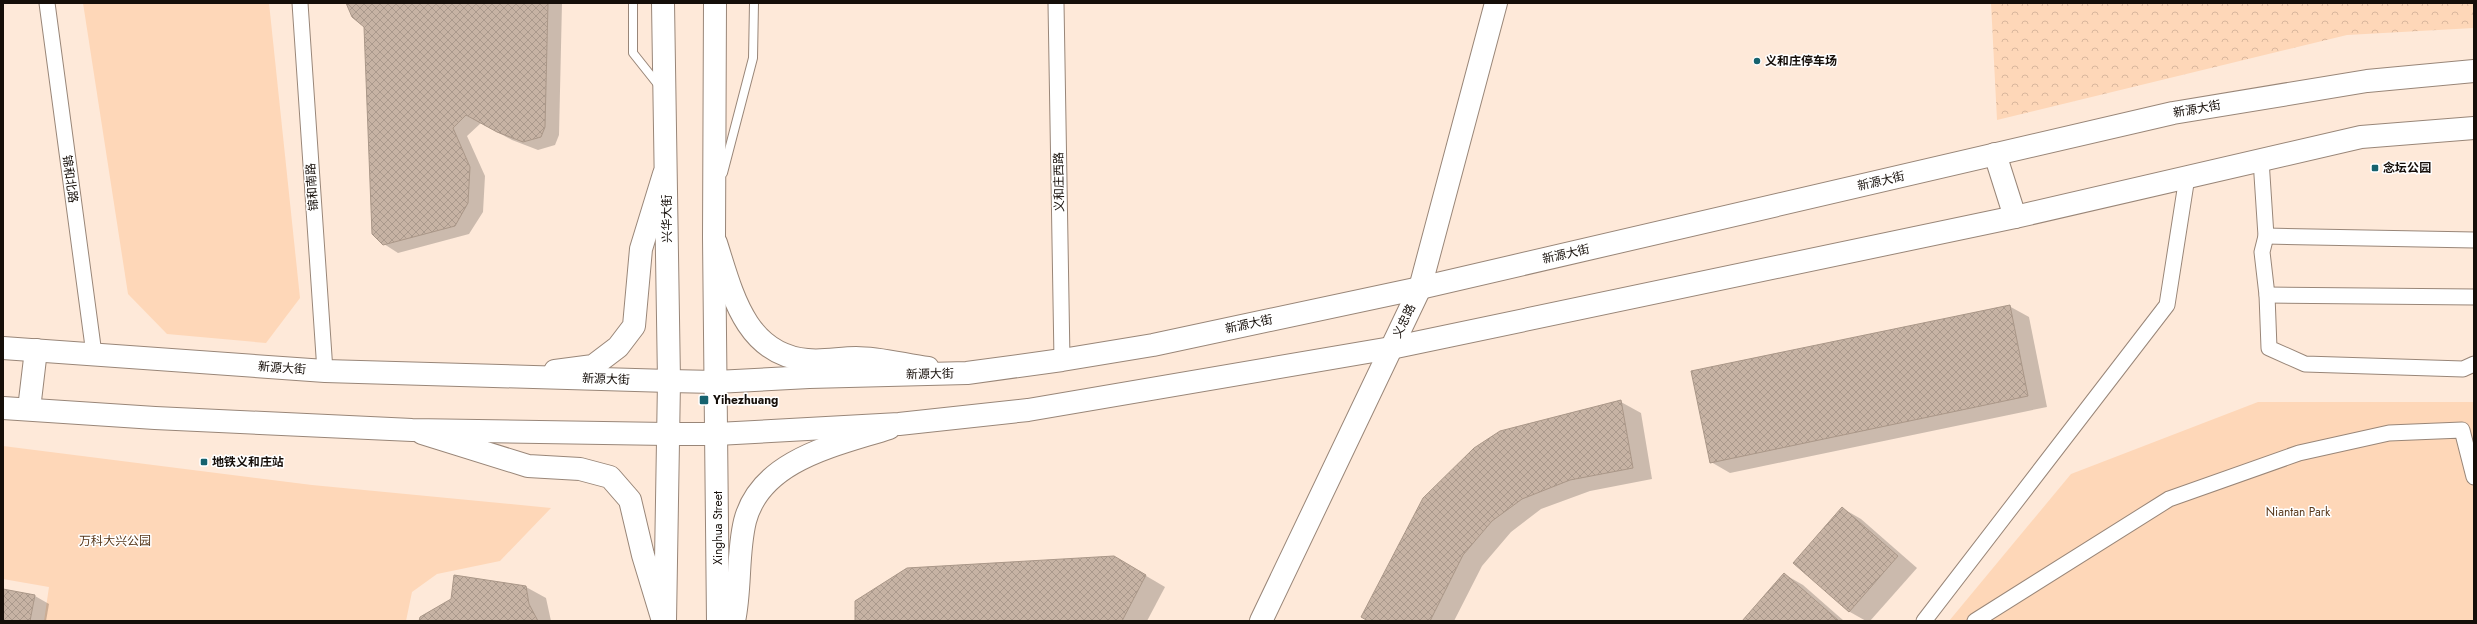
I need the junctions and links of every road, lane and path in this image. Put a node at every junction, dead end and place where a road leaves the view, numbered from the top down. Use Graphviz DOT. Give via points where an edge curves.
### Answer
graph roads {
  1 [pos="47,3"];
  2 [pos="300,3"];
  3 [pos="633,3"];
  4 [pos="663,3"];
  5 [pos="715,3"];
  6 [pos="754,3"];
  7 [pos="1056,3"];
  8 [pos="1496,3"];
  9 [pos="2474,71"];
  10 [pos="664,93"];
  11 [pos="2474,128"];
  12 [pos="1995,154"];
  13 [pos="2261,160"];
  14 [pos="667,163"];
  15 [pos="2187,177"];
  16 [pos="714,205"];
  17 [pos="2015,217"];
  18 [pos="2266,236"];
  19 [pos="714,237"];
  20 [pos="2474,240"];
  21 [pos="1420,288"];
  22 [pos="2267,295"];
  23 [pos="2474,297"];
  24 [pos="3,348"];
  25 [pos="1392,348"];
  26 [pos="36,350"];
  27 [pos="94,354"];
  28 [pos="1062,360"];
  29 [pos="2474,364"];
  30 [pos="325,371"];
  31 [pos="967,374"];
  32 [pos="485,376"];
  33 [pos="669,381"];
  34 [pos="716,382"];
  35 [pos="3,408"];
  36 [pos="29,409"];
  37 [pos="899,424"];
  38 [pos="412,430"];
  39 [pos="667,434"];
  40 [pos="717,434"];
  41 [pos="2474,476"];
  42 [pos="664,621"];
  43 [pos="718,621"];
  44 [pos="734,621"];
  45 [pos="1261,621"];
  46 [pos="1924,621"];
  47 [pos="1975,621"];
  1 -- 27 [label="street, 锦和北路"];
  2 -- 30 [label="street, 锦和南路"];
  3 -- 10 [label="lane" via="633,53"];
  4 -- 10 [label="main road, 兴华大街"];
  5 -- 16 [label="main road"];
  6 -- 16 [label="lane" via="753,58"];
  7 -- 28 [label="street, 义和庄西路"];
  8 -- 21 [label="main road, 义忠路"];
  9 -- 12 [label="main road, 新源大街" via="2367,81 2173,113"];
  10 -- 14 [label="main road, 兴华大街"];
  11 -- 13 [label="main road" via="2361,137"];
  12 -- 17 [label="main road"];
  12 -- 21 [label="main road, 新源大街"];
  13 -- 15 [label="main road"];
  13 -- 18 [label="street"];
  14 -- 32 [label="main road" via="641,249 634,326 618,348 593,366"];
  14 -- 33 [label="main road, 兴华大街"];
  15 -- 17 [label="main road"];
  15 -- 46 [label="street" via="2167,305"];
  16 -- 19 [label="main road"];
  17 -- 25 [label="main road"];
  18 -- 20 [label="street"];
  18 -- 22 [label="street" via="2262,252"];
  19 -- 31 [label="main road" via="736,306 759,340 786,356 808,360 857,358"];
  19 -- 34 [label="main road"];
  21 -- 25 [label="main road, 义忠路"];
  21 -- 28 [label="main road, 新源大街" via="1153,345"];
  22 -- 23 [label="street"];
  22 -- 29 [label="street" via="2268,348 2305,364 2463,369"];
  24 -- 26 [label="main road, 新源大街"];
  25 -- 37 [label="main road" via="1028,410"];
  25 -- 45 [label="main road, 义忠路"];
  26 -- 27 [label="main road, 新源大街"];
  26 -- 36 [label="main road"];
  27 -- 30 [label="main road, 新源大街"];
  28 -- 31 [label="main road, 新源大街"];
  30 -- 32 [label="main road, 新源大街"];
  31 -- 34 [label="main road, 新源大街" via="809,377"];
  32 -- 33 [label="main road, 新源大街"];
  33 -- 34 [label="main road, 新源大街"];
  33 -- 39 [label="main road, 兴华大街"];
  34 -- 40 [label="main road"];
  35 -- 36 [label="main road"];
  36 -- 38 [label="main road"];
  37 -- 40 [label="main road"];
  37 -- 44 [label="main road" via="819,451 788,465 760,490 746,520 739,559 738,605"];
  38 -- 39 [label="main road"];
  38 -- 42 [label="main road" via="528,466 580,469 610,477 630,500 643,555"];
  39 -- 40 [label="main road"];
  39 -- 42 [label="main road"];
  40 -- 43 [label="main road, Xinghua Street"];
  41 -- 47 [label="street" via="2462,430 2389,433 2299,453 2169,499"];
}
